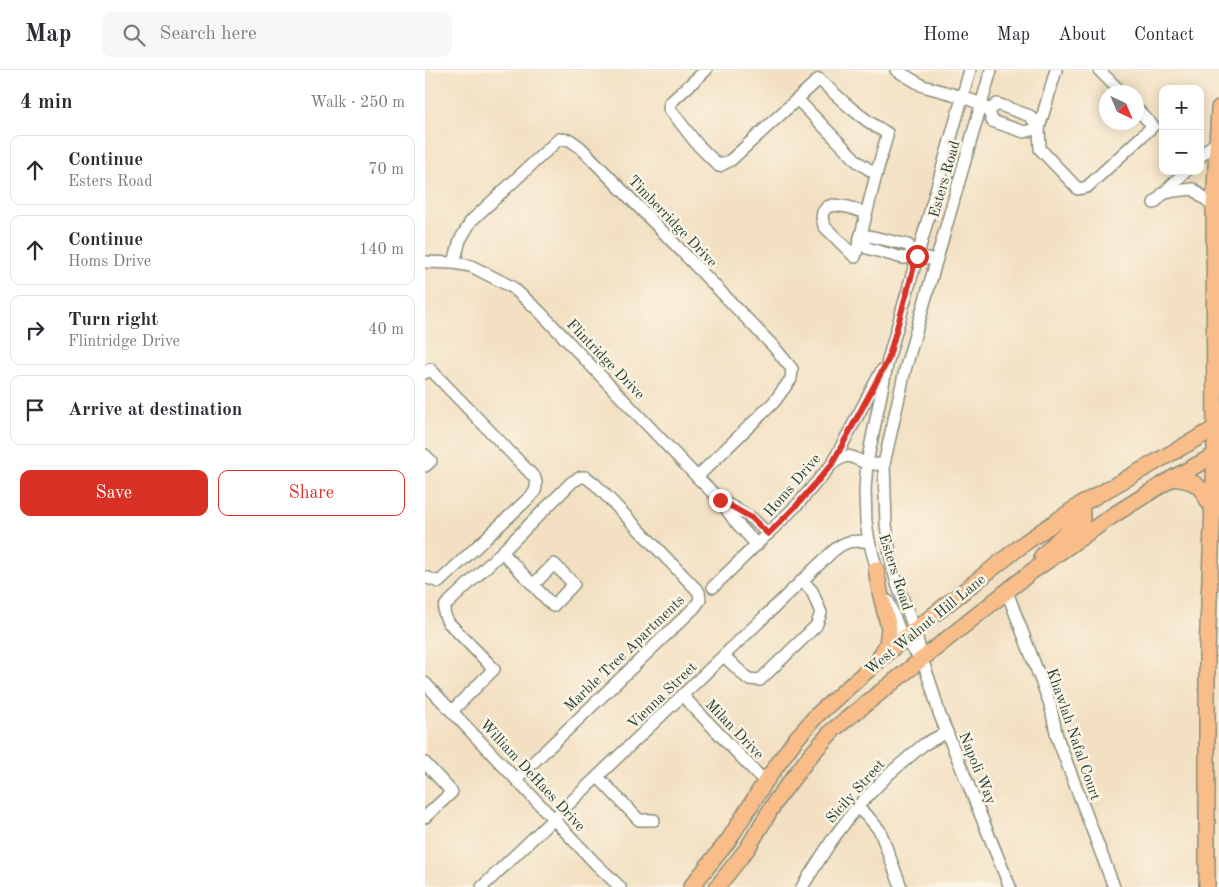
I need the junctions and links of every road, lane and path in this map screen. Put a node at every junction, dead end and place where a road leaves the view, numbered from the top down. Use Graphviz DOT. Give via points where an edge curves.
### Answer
graph roads {
  1 [pos="705,70"];
  2 [pos="896,70"];
  3 [pos="970,70"];
  4 [pos="991,70"];
  5 [pos="1056,70"];
  6 [pos="1099,70"];
  7 [pos="1114,85"];
  8 [pos="963,97"];
  9 [pos="797,98"];
  10 [pos="985,108"];
  11 [pos="1219,108"];
  12 [pos="1144,116"];
  13 [pos="1039,128"];
  14 [pos="1217,141"];
  15 [pos="1204,153"];
  16 [pos="877,174"];
  17 [pos="1181,175"];
  18 [pos="1162,194"];
  19 [pos="1154,203"];
  20 [pos="1214,206"];
  21 [pos="867,213"];
  22 [pos="860,238"];
  23 [pos="917,256"];
  24 [pos="936,260"];
  25 [pos="425,262"];
  26 [pos="453,263"];
  27 [pos="1217,356"];
  28 [pos="888,360"];
  29 [pos="425,373"];
  30 [pos="1217,428"];
  31 [pos="1217,454"];
  32 [pos="425,455"];
  33 [pos="867,463"];
  34 [pos="832,464"];
  35 [pos="884,464"];
  36 [pos="425,466"];
  37 [pos="697,477"];
  38 [pos="1173,478"];
  39 [pos="1216,486"];
  40 [pos="720,500"];
  41 [pos="1080,505"];
  42 [pos="1213,509"];
  43 [pos="768,534"];
  44 [pos="869,541"];
  45 [pos="757,545"];
  46 [pos="502,552"];
  47 [pos="877,569"];
  48 [pos="1031,572"];
  49 [pos="425,577"];
  50 [pos="803,580"];
  51 [pos="533,585"];
  52 [pos="713,587"];
  53 [pos="1007,592"];
  54 [pos="909,634"];
  55 [pos="724,656"];
  56 [pos="922,659"];
  57 [pos="877,661"];
  58 [pos="425,683"];
  59 [pos="683,696"];
  60 [pos="452,711"];
  61 [pos="947,732"];
  62 [pos="425,763"];
  63 [pos="598,777"];
  64 [pos="516,779"];
  65 [pos="765,782"];
  66 [pos="857,807"];
  67 [pos="425,817"];
  68 [pos="554,819"];
  69 [pos="654,820"];
  70 [pos="614,885"];
  71 [pos="482,887"];
  72 [pos="691,887"];
  73 [pos="717,887"];
  74 [pos="802,887"];
  75 [pos="901,887"];
  76 [pos="1011,887"];
  77 [pos="1114,887"];
  78 [pos="1207,887"];
  1 -- 9 [label="street" via="671,102 669,108 719,166 731,160"];
  2 -- 8 [label="street" via="923,86"];
  3 -- 8 [label="street, Esters Road"];
  4 -- 10 [label="street, Esters Road"];
  5 -- 13 [label="street"];
  6 -- 7 [label="street"];
  8 -- 10 [label="street"];
  8 -- 23 [label="street, Esters Road"];
  9 -- 16 [label="street" via="858,162"];
  9 -- 16 [label="street" via="819,79 847,105 887,133"];
  10 -- 13 [label="street" via="997,104 1030,116"];
  10 -- 13 [label="street" via="992,121 1024,132"];
  10 -- 24 [label="street, Esters Road"];
  11 -- 14 [label="main road"];
  12 -- 13 [label="street" via="1153,126 1087,187 1078,189 1040,149"];
  14 -- 15 [label="street"];
  14 -- 20 [label="main road"];
  16 -- 21 [label="street"];
  17 -- 18 [label="street"];
  18 -- 19 [label="street"];
  18 -- 20 [label="street" via="1193,189"];
  20 -- 27 [label="main road"];
  21 -- 22 [label="street"];
  21 -- 22 [label="street" via="833,205 823,212 823,226 855,257"];
  22 -- 23 [label="street" via="869,236 908,245"];
  23 -- 24 [label="street"];
  23 -- 28 [label="street, Esters Road"];
  24 -- 35 [label="street, Esters Road" via="905,370"];
  25 -- 26 [label="street"];
  26 -- 37 [label="street, Flintridge Drive" via="471,266 518,292"];
  26 -- 37 [label="street, Timberridge Drive" via="460,240 471,221 559,139 570,140 581,148 792,369 791,379 774,402"];
  27 -- 30 [label="main road"];
  28 -- 33 [label="street, Esters Road"];
  28 -- 34 [label="street, Homs Drive"];
  29 -- 49 [label="street" via="430,368 535,478 537,484 532,495 439,582"];
  30 -- 31 [label="main road"];
  30 -- 41 [label="main road, West Walnut Hill Lane"];
  31 -- 38 [label="main road, West Walnut Hill Lane"];
  31 -- 39 [label="main road"];
  32 -- 36 [label="street" via="431,461"];
  33 -- 34 [label="street" via="843,456"];
  33 -- 35 [label="street"];
  33 -- 44 [label="street, Esters Road" via="865,498"];
  34 -- 43 [label="street, Homs Drive"];
  35 -- 54 [label="street, Esters Road" via="890,555"];
  37 -- 40 [label="street, Flintridge Drive"];
  38 -- 42 [label="main road" via="1188,480 1201,488"];
  38 -- 48 [label="main road, West Walnut Hill Lane"];
  39 -- 42 [label="main road"];
  40 -- 43 [label="street, Flintridge Drive" via="752,518"];
  40 -- 45 [label="street, Flintridge Drive"];
  41 -- 48 [label="main road" via="1082,520 1043,554"];
  41 -- 54 [label="main road, West Walnut Hill Lane" via="1026,542"];
  42 -- 78 [label="main road" via="1207,652"];
  43 -- 45 [label="street, Homs Drive"];
  44 -- 47 [label="street, Esters Road"];
  44 -- 50 [label="street, Vienna Street" via="841,544"];
  45 -- 52 [label="street, Homs Drive"];
  46 -- 51 [label="street"];
  46 -- 60 [label="street, Marble Tree Apartments" via="444,608 448,622 494,669"];
  46 -- 64 [label="street, Marble Tree Apartments" via="576,479 586,477 699,592 700,600"];
  47 -- 54 [label="street, Esters Road" via="883,589"];
  47 -- 57 [label="main road" via="889,628 887,644"];
  48 -- 53 [label="main road, West Walnut Hill Lane"];
  50 -- 55 [label="street, Vienna Street"];
  50 -- 55 [label="street" via="812,590 821,613 817,626 761,680 748,678"];
  53 -- 56 [label="main road, West Walnut Hill Lane"];
  53 -- 77 [label="street, Khawlah Nafal Court"];
  54 -- 56 [label="street, Esters Road"];
  54 -- 57 [label="main road, West Walnut Hill Lane"];
  55 -- 59 [label="street, Vienna Street"];
  56 -- 61 [label="street, Napoli Way"];
  56 -- 73 [label="main road, West Walnut Hill Lane" via="833,730 777,799 747,849"];
  57 -- 65 [label="main road, West Walnut Hill Lane" via="817,715"];
  58 -- 60 [label="street, William DeHaes Drive"];
  59 -- 63 [label="street, Vienna Street"];
  59 -- 65 [label="street, Milan Drive"];
  60 -- 64 [label="street, William DeHaes Drive"];
  61 -- 66 [label="street, Sicily Street" via="923,745"];
  61 -- 76 [label="street, Napoli Way"];
  62 -- 67 [label="street" via="452,792"];
  63 -- 68 [label="street, Vienna Street"];
  63 -- 69 [label="street" via="639,820"];
  64 -- 68 [label="street, William DeHaes Drive"];
  65 -- 72 [label="main road, West Walnut Hill Lane" via="728,841"];
  66 -- 74 [label="street, Sicily Street"];
  66 -- 75 [label="street" via="880,831"];
  68 -- 70 [label="street, William DeHaes Drive"];
  68 -- 71 [label="street, Vienna Street"];
}
